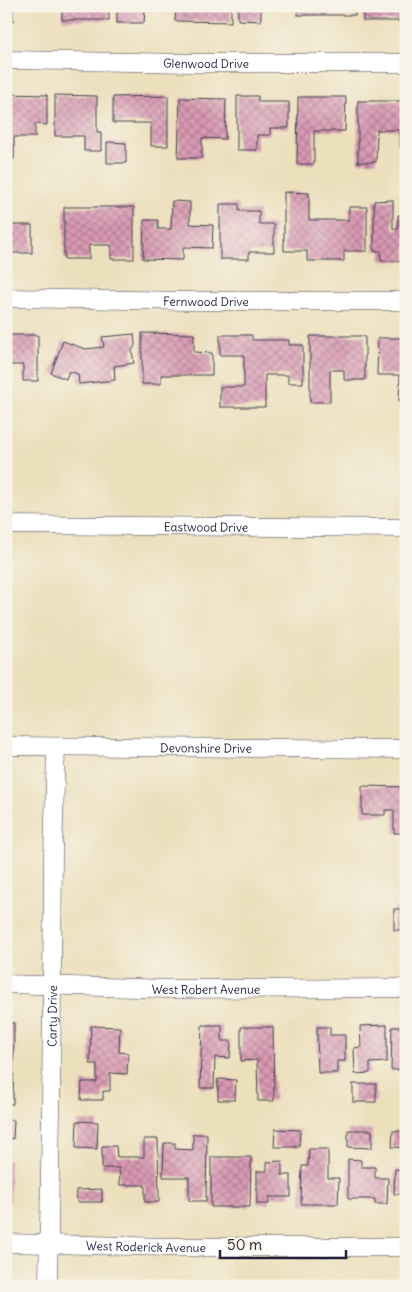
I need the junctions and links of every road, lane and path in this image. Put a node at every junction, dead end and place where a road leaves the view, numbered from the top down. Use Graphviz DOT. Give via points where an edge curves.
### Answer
graph roads {
  1 [pos="6,60"];
  2 [pos="406,63"];
  3 [pos="6,298"];
  4 [pos="406,301"];
  5 [pos="6,525"];
  6 [pos="406,528"];
  7 [pos="6,746"];
  8 [pos="56,747"];
  9 [pos="406,749"];
  10 [pos="6,984"];
  11 [pos="51,984"];
  12 [pos="406,988"];
  13 [pos="6,1243"];
  14 [pos="49,1244"];
  15 [pos="406,1247"];
  16 [pos="48,1286"];
  1 -- 2 [label="street, Glenwood Drive"];
  3 -- 4 [label="street, Fernwood Drive"];
  5 -- 6 [label="street, Eastwood Drive"];
  7 -- 8 [label="street, Devonshire Drive"];
  8 -- 9 [label="street, Devonshire Drive"];
  8 -- 11 [label="street, Carty Drive"];
  10 -- 11 [label="street, West Robert Avenue"];
  11 -- 12 [label="street, West Robert Avenue" via="169,989"];
  11 -- 14 [label="street, Carty Drive"];
  13 -- 14 [label="street, West Roderick Avenue"];
  14 -- 15 [label="street, West Roderick Avenue"];
  14 -- 16 [label="street, Carty Drive"];
}
